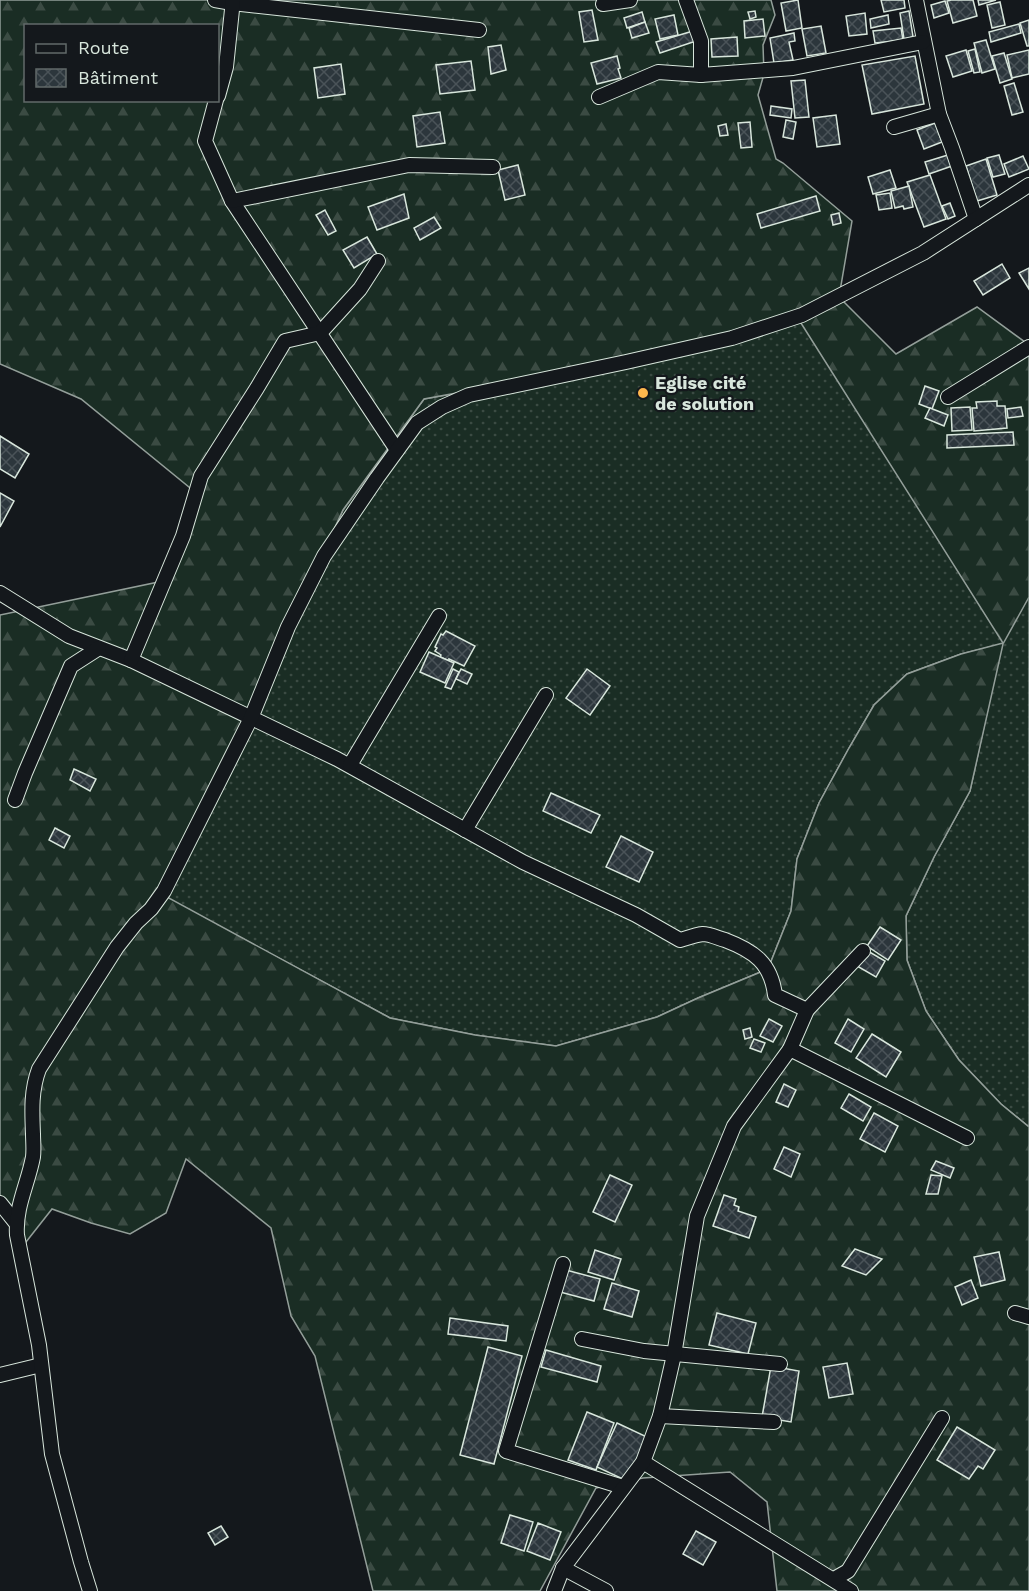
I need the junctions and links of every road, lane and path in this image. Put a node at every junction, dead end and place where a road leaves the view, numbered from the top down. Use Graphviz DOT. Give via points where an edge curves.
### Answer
graph roads {
  1 [pos="215,0"];
  2 [pos="630,0"];
  3 [pos="686,0"];
  4 [pos="916,0"];
  5 [pos="232,2"];
  6 [pos="603,4"];
  7 [pos="479,30"];
  8 [pos="923,42"];
  9 [pos="701,75"];
  10 [pos="219,92"];
  11 [pos="599,97"];
  12 [pos="215,102"];
  13 [pos="939,114"];
  14 [pos="894,127"];
  15 [pos="493,167"];
  16 [pos="1029,185"];
  17 [pos="232,201"];
  18 [pos="976,219"];
  19 [pos="378,261"];
  20 [pos="320,333"];
  21 [pos="1029,347"];
  22 [pos="948,397"];
  23 [pos="397,450"];
  24 [pos="0,593"];
  25 [pos="440,616"];
  26 [pos="99,648"];
  27 [pos="131,660"];
  28 [pos="546,695"];
  29 [pos="251,718"];
  30 [pos="350,765"];
  31 [pos="15,800"];
  32 [pos="465,830"];
  33 [pos="863,951"];
  34 [pos="807,1010"];
  35 [pos="790,1049"];
  36 [pos="967,1138"];
  37 [pos="0,1203"];
  38 [pos="16,1223"];
  39 [pos="563,1264"];
  40 [pos="582,1339"];
  41 [pos="674,1355"];
  42 [pos="780,1364"];
  43 [pos="41,1365"];
  44 [pos="0,1375"];
  45 [pos="660,1416"];
  46 [pos="942,1418"];
  47 [pos="774,1422"];
  48 [pos="643,1462"];
  49 [pos="623,1487"];
  50 [pos="563,1568"];
  51 [pos="841,1587"];
  52 [pos="90,1591"];
  53 [pos="554,1591"];
  54 [pos="606,1591"];
  1 -- 5 [label="street"];
  2 -- 6 [label="street"];
  3 -- 9 [label="street" via="701,41"];
  4 -- 8 [label="street"];
  5 -- 7 [label="street"];
  5 -- 10 [label="street" via="226,67"];
  8 -- 9 [label="street" via="793,68"];
  8 -- 13 [label="street"];
  9 -- 11 [label="street" via="658,72"];
  12 -- 17 [label="street" via="205,141"];
  13 -- 14 [label="street"];
  13 -- 18 [label="street"];
  15 -- 17 [label="street" via="409,165"];
  16 -- 18 [label="street"];
  17 -- 20 [label="street"];
  18 -- 23 [label="street" via="923,253 802,315 732,338 469,395 417,423"];
  19 -- 20 [label="street" via="360,289"];
  20 -- 23 [label="street"];
  20 -- 27 [label="street" via="285,341 201,476 183,536"];
  21 -- 22 [label="street"];
  23 -- 29 [label="street" via="324,556 288,627"];
  24 -- 26 [label="street" via="69,636"];
  25 -- 30 [label="street"];
  26 -- 27 [label="street"];
  26 -- 31 [label="street" via="72,666"];
  27 -- 29 [label="street"];
  28 -- 32 [label="street"];
  29 -- 30 [label="street"];
  29 -- 38 [label="street" via="164,891 117,947 39,1069 32,1097 33,1154"];
  30 -- 32 [label="street"];
  32 -- 34 [label="street" via="680,940 705,934 742,947 768,969 775,994"];
  33 -- 34 [label="street"];
  34 -- 35 [label="street"];
  35 -- 36 [label="street"];
  35 -- 41 [label="street" via="734,1126 697,1216"];
  37 -- 38 [label="street"];
  38 -- 43 [label="street"];
  39 -- 49 [label="street" via="506,1451"];
  40 -- 41 [label="street"];
  41 -- 42 [label="street"];
  41 -- 45 [label="street"];
  43 -- 44 [label="street"];
  43 -- 52 [label="street" via="52,1454"];
  45 -- 47 [label="street"];
  45 -- 48 [label="street"];
  46 -- 51 [label="street"];
  48 -- 49 [label="street"];
  48 -- 51 [label="street"];
  49 -- 50 [label="street"];
  50 -- 53 [label="street"];
  50 -- 54 [label="street"];
}
